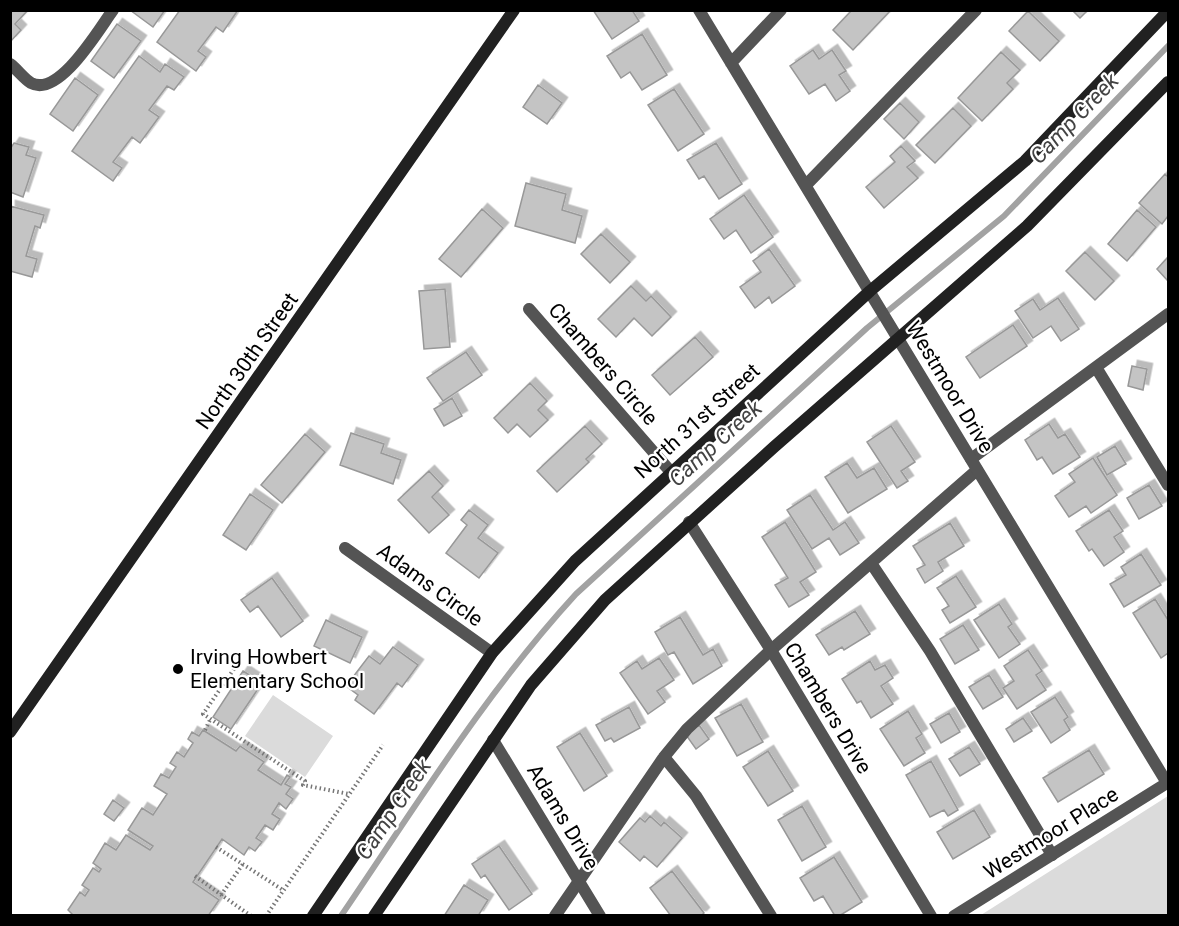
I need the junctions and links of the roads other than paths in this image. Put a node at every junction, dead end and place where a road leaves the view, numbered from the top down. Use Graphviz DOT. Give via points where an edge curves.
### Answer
graph roads {
  1 [pos="112,10"];
  2 [pos="514,10"];
  3 [pos="699,10"];
  4 [pos="781,10"];
  5 [pos="976,10"];
  6 [pos="1168,11"];
  7 [pos="731,63"];
  8 [pos="10,64"];
  9 [pos="1168,81"];
  10 [pos="806,185"];
  11 [pos="870,291"];
  12 [pos="529,309"];
  13 [pos="1168,314"];
  14 [pos="898,337"];
  15 [pos="1097,369"];
  16 [pos="974,464"];
  17 [pos="670,471"];
  18 [pos="1168,485"];
  19 [pos="689,522"];
  20 [pos="345,548"];
  21 [pos="871,563"];
  22 [pos="771,650"];
  23 [pos="492,653"];
  24 [pos="10,732"];
  25 [pos="492,740"];
  26 [pos="664,758"];
  27 [pos="1167,783"];
  28 [pos="1052,855"];
  29 [pos="579,880"];
  30 [pos="313,915"];
  31 [pos="374,915"];
  32 [pos="555,915"];
  33 [pos="600,915"];
  34 [pos="771,915"];
  35 [pos="931,915"];
  36 [pos="954,915"];
  1 -- 8 [label="street" via="57,80 43,85 32,83"];
  2 -- 24 [label="main road, North 30th Street"];
  3 -- 7 [label="street, Westmoor Drive"];
  4 -- 7 [label="street"];
  5 -- 10 [label="street"];
  6 -- 11 [label="main road, North 31st Street" via="1025,161"];
  7 -- 10 [label="street, Westmoor Drive"];
  9 -- 14 [label="main road" via="1027,226"];
  10 -- 11 [label="street, Westmoor Drive"];
  11 -- 14 [label="street, Westmoor Drive"];
  11 -- 17 [label="main road, North 31st Street"];
  12 -- 17 [label="street, Chambers Circle"];
  13 -- 15 [label="street"];
  14 -- 16 [label="street, Westmoor Drive"];
  14 -- 19 [label="main road"];
  15 -- 16 [label="street"];
  15 -- 18 [label="street"];
  16 -- 21 [label="street"];
  16 -- 27 [label="street, Westmoor Drive"];
  17 -- 23 [label="main road, North 31st Street" via="575,561"];
  19 -- 22 [label="street, Chambers Drive"];
  19 -- 25 [label="main road" via="576,632"];
  20 -- 23 [label="street, Adams Circle"];
  21 -- 22 [label="street"];
  21 -- 28 [label="street" via="930,651"];
  22 -- 26 [label="street" via="687,729"];
  22 -- 35 [label="street, Chambers Drive"];
  23 -- 30 [label="main road, North 31st Street"];
  25 -- 29 [label="street, Adams Drive"];
  25 -- 31 [label="main road"];
  26 -- 29 [label="street"];
  26 -- 34 [label="street" via="696,796"];
  27 -- 28 [label="street, Westmoor Place"];
  28 -- 36 [label="street, Westmoor Place"];
  29 -- 32 [label="street"];
  29 -- 33 [label="street, Adams Drive"];
}
